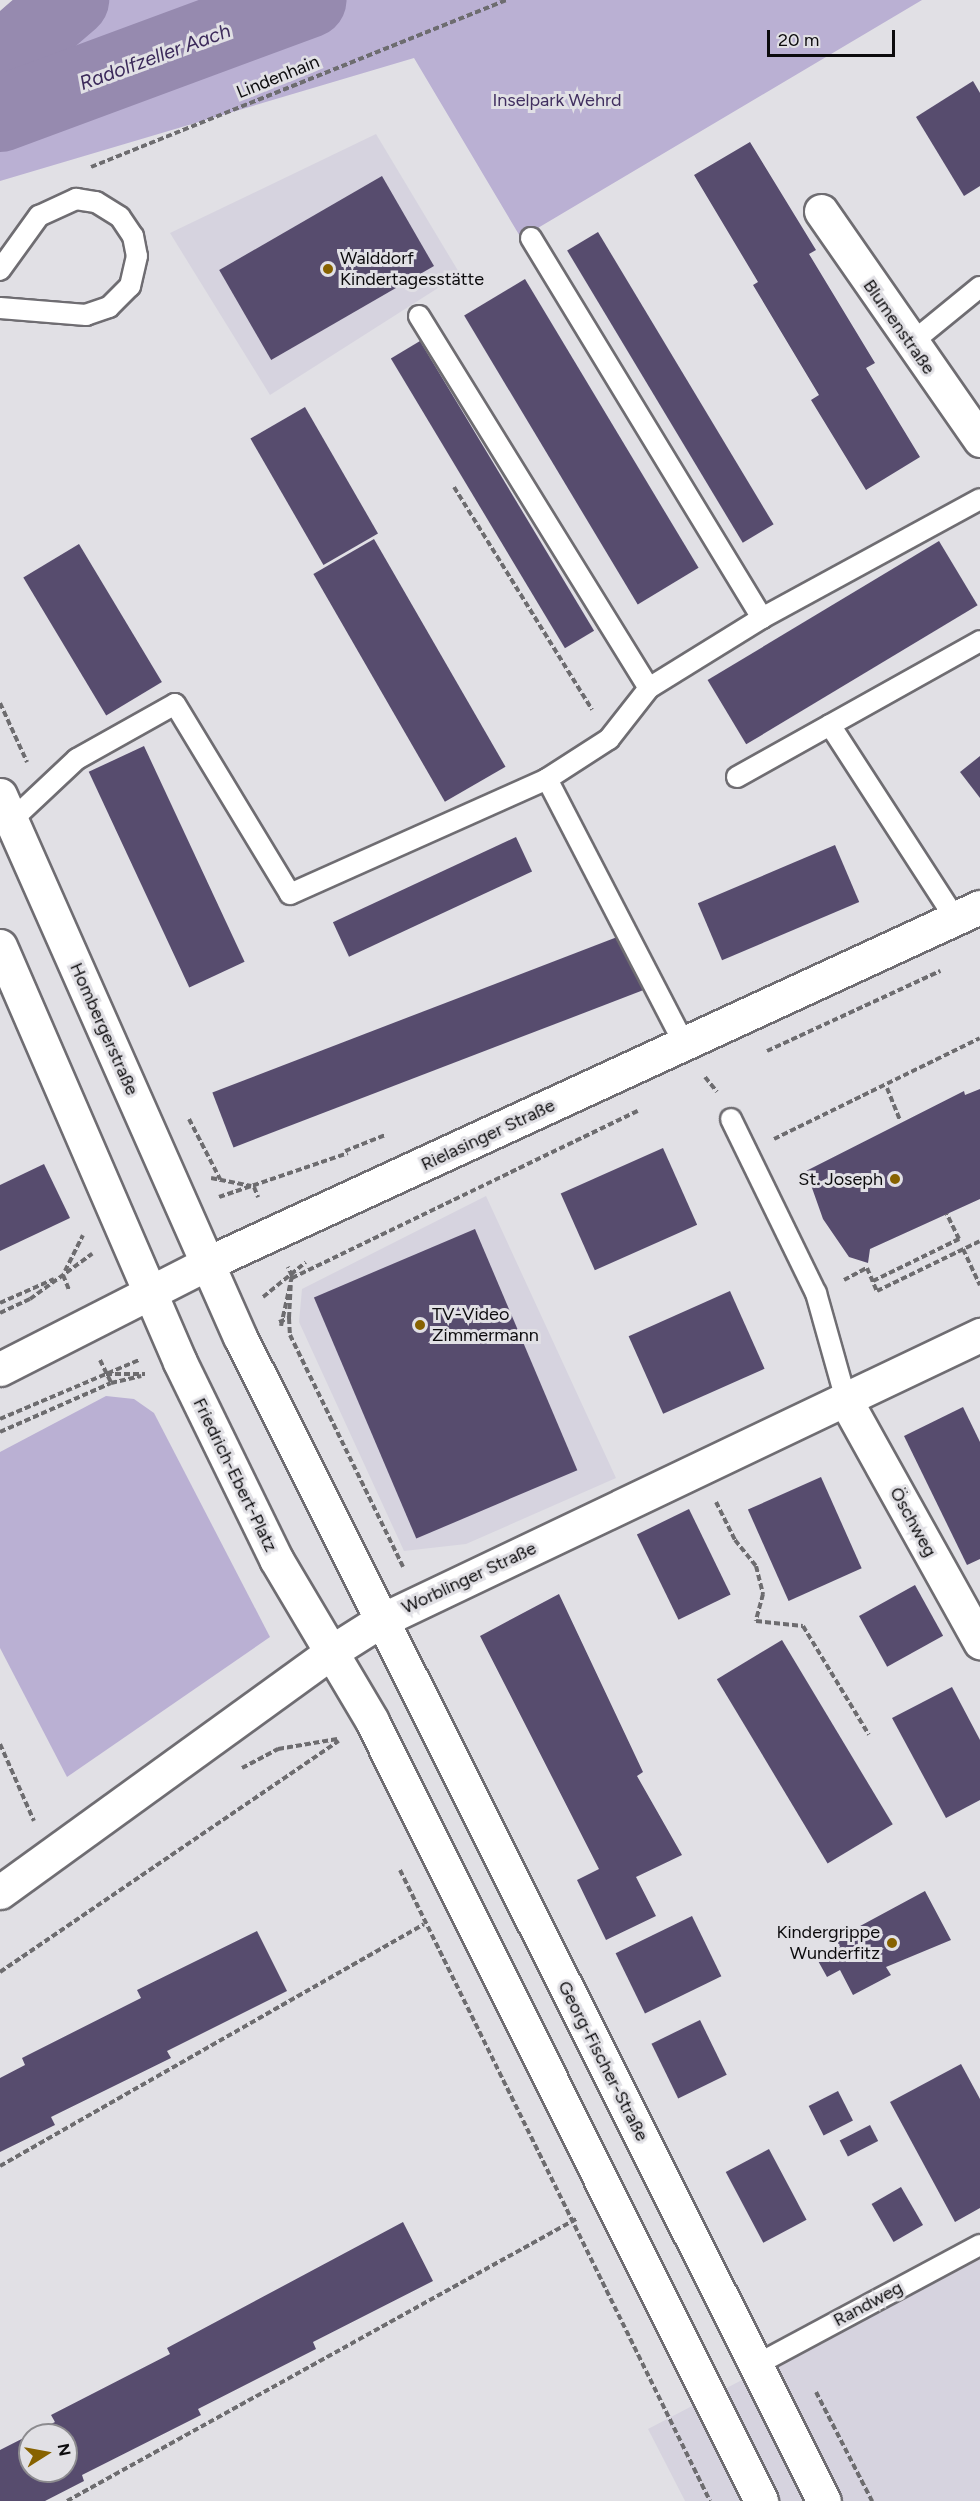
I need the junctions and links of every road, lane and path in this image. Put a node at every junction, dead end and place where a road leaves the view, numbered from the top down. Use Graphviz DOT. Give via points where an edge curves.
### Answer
graph roads {
  1 [pos="507,0"];
  2 [pos="81,171"];
  3 [pos="821,211"];
  4 [pos="531,238"];
  5 [pos="0,270"];
  6 [pos="980,287"];
  7 [pos="0,308"];
  8 [pos="419,316"];
  9 [pos="910,344"];
  10 [pos="980,440"];
  11 [pos="454,487"];
  12 [pos="980,499"];
  13 [pos="762,618"];
  14 [pos="980,641"];
  15 [pos="649,688"];
  16 [pos="830,725"];
  17 [pos="609,739"];
  18 [pos="737,777"];
  19 [pos="547,779"];
  20 [pos="6,807"];
  21 [pos="968,914"];
  22 [pos="0,946"];
  23 [pos="943,969"];
  24 [pos="980,1038"];
  25 [pos="684,1043"];
  26 [pos="761,1054"];
  27 [pos="717,1073"];
  28 [pos="696,1083"];
  29 [pos="887,1088"];
  30 [pos="642,1109"];
  31 [pos="731,1119"];
  32 [pos="900,1121"];
  33 [pos="746,1151"];
  34 [pos="220,1179"];
  35 [pos="254,1186"];
  36 [pos="947,1214"];
  37 [pos="84,1232"];
  38 [pos="980,1241"];
  39 [pos="963,1249"];
  40 [pos="208,1263"];
  41 [pos="63,1275"];
  42 [pos="873,1281"];
  43 [pos="980,1285"];
  44 [pos="151,1291"];
  45 [pos="816,1293"];
  46 [pos="0,1303"];
  47 [pos="0,1313"];
  48 [pos="980,1335"];
  49 [pos="240,1336"];
  50 [pos="0,1369"];
  51 [pos="106,1374"];
  52 [pos="111,1383"];
  53 [pos="847,1403"];
  54 [pos="0,1419"];
  55 [pos="0,1432"];
  56 [pos="701,1472"];
  57 [pos="380,1621"];
  58 [pos="980,1642"];
  59 [pos="331,1652"];
  60 [pos="338,1729"];
  61 [pos="869,1736"];
  62 [pos="0,1744"];
  63 [pos="333,1745"];
  64 [pos="347,1749"];
  65 [pos="55,1855"];
  66 [pos="396,1861"];
  67 [pos="0,1892"];
  68 [pos="465,1909"];
  69 [pos="423,1924"];
  70 [pos="0,1972"];
  71 [pos="0,2166"];
  72 [pos="611,2204"];
  73 [pos="568,2222"];
  74 [pos="980,2245"];
  75 [pos="756,2365"];
  76 [pos="68,2501"];
  77 [pos="710,2501"];
  78 [pos="761,2501"];
  79 [pos="824,2501"];
  1 -- 2 [label="path, Lindenhain"];
  3 -- 9 [label="main road, Blumenstraße"];
  4 -- 13 [label="lane"];
  5 -- 7 [label="lane" via="39,216 76,200 96,202 120,216 133,236 137,256 130,286 109,307 86,315"];
  6 -- 9 [label="lane"];
  8 -- 15 [label="lane"];
  9 -- 10 [label="main road, Blumenstraße"];
  11 -- 17 [label="path"];
  12 -- 13 [label="lane"];
  13 -- 15 [label="lane"];
  14 -- 16 [label="lane"];
  15 -- 17 [label="lane"];
  16 -- 18 [label="lane"];
  16 -- 21 [label="lane"];
  17 -- 19 [label="lane"];
  19 -- 20 [label="lane" via="290,894 175,704 77,759"];
  19 -- 25 [label="lane"];
  20 -- 40 [label="main road, Hombergerstraße"];
  21 -- 25 [label="main road, Rielasinger Straße"];
  22 -- 44 [label="main road"];
  23 -- 26 [label="path"];
  24 -- 29 [label="path"];
  25 -- 40 [label="main road, Rielasinger Straße"];
  27 -- 28 [label="path"];
  29 -- 32 [label="path"];
  29 -- 33 [label="path"];
  30 -- 49 [label="path" via="292,1276 289,1318"];
  31 -- 33 [label="lane"];
  33 -- 45 [label="lane"];
  34 -- 35 [label="path"];
  36 -- 42 [label="path" via="959,1239"];
  37 -- 41 [label="path"];
  38 -- 39 [label="path"];
  39 -- 42 [label="path" via="878,1291"];
  39 -- 43 [label="path"];
  40 -- 44 [label="main road, Rielasinger Straße"];
  40 -- 49 [label="main road"];
  41 -- 46 [label="path"];
  41 -- 47 [label="path"];
  42 -- 45 [label="path" via="867,1268"];
  44 -- 50 [label="main road, Rielasinger Straße"];
  44 -- 59 [label="main road, Friedrich-Ebert-Platz" via="276,1559"];
  45 -- 53 [label="lane"];
  48 -- 53 [label="main road, Worblinger Straße"];
  49 -- 57 [label="main road"];
  51 -- 52 [label="path"];
  51 -- 52 [label="path" via="152,1374"];
  51 -- 54 [label="path"];
  52 -- 55 [label="path"];
  53 -- 56 [label="main road, Worblinger Straße"];
  53 -- 58 [label="main road, Öschweg"];
  56 -- 57 [label="main road, Worblinger Straße" via="435,1591"];
  56 -- 61 [label="path" via="735,1540 756,1566 763,1594 756,1621 803,1626"];
  57 -- 59 [label="main road, Worblinger Straße"];
  57 -- 75 [label="main road, Georg-Fischer-Straße"];
  59 -- 65 [label="main road, Worblinger Straße"];
  59 -- 68 [label="main road" via="372,1721"];
  60 -- 64 [label="path"];
  62 -- 65 [label="path"];
  63 -- 70 [label="path"];
  65 -- 67 [label="main road, Worblinger Straße"];
  66 -- 69 [label="path"];
  68 -- 69 [label="path"];
  68 -- 72 [label="main road"];
  69 -- 71 [label="path"];
  69 -- 73 [label="path"];
  72 -- 73 [label="path"];
  72 -- 78 [label="main road"];
  73 -- 76 [label="path"];
  73 -- 77 [label="path"];
  74 -- 75 [label="lane, Randweg"];
  75 -- 79 [label="main road, Georg-Fischer-Straße"];
}
